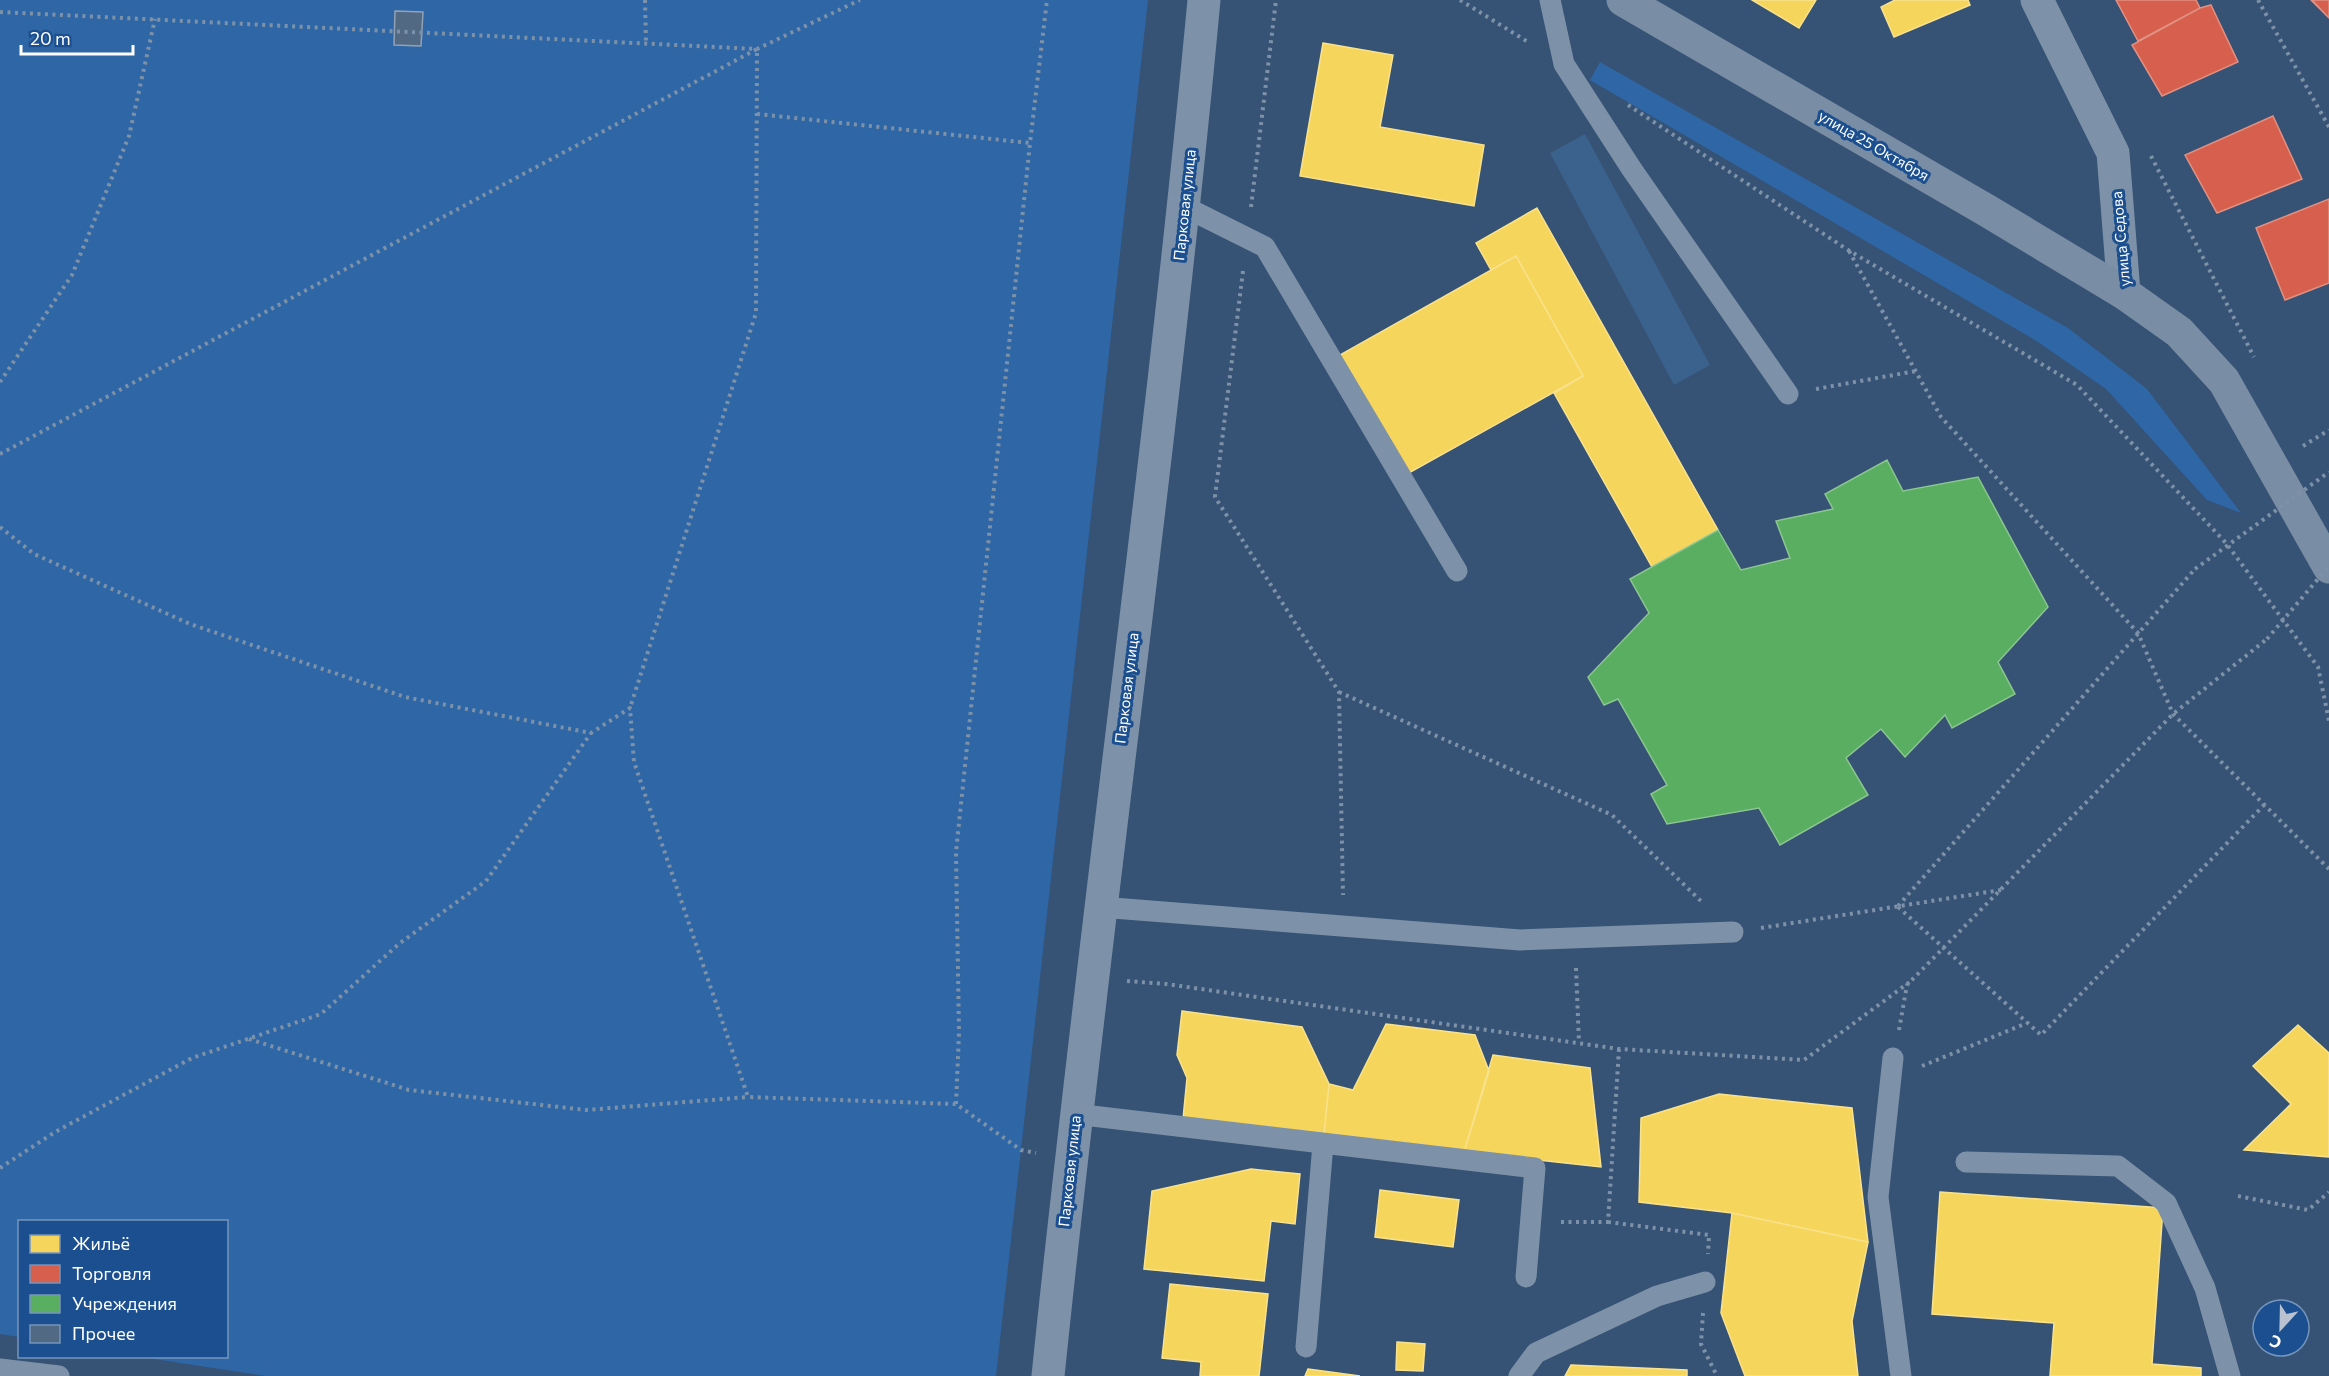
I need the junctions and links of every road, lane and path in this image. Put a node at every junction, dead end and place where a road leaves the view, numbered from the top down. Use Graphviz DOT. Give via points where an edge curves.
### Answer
graph roads {
  1 [pos="645,0"];
  2 [pos="860,0"];
  3 [pos="1047,0"];
  4 [pos="1204,0"];
  5 [pos="1276,0"];
  6 [pos="1460,0"];
  7 [pos="1550,0"];
  8 [pos="1623,0"];
  9 [pos="2037,0"];
  10 [pos="2258,0"];
  11 [pos="0,12"];
  12 [pos="155,19"];
  13 [pos="646,44"];
  14 [pos="757,49"];
  15 [pos="1564,64"];
  16 [pos="1623,102"];
  17 [pos="757,114"];
  18 [pos="2329,127"];
  19 [pos="1030,143"];
  20 [pos="2151,156"];
  21 [pos="1185,207"];
  22 [pos="1247,238"];
  23 [pos="1848,250"];
  24 [pos="2124,292"];
  25 [pos="2258,365"];
  26 [pos="1916,372"];
  27 [pos="0,382"];
  28 [pos="1788,394"];
  29 [pos="2329,430"];
  30 [pos="2298,436"];
  31 [pos="2303,447"];
  32 [pos="0,454"];
  33 [pos="2308,456"];
  34 [pos="2329,472"];
  35 [pos="2319,474"];
  36 [pos="2324,483"];
  37 [pos="0,527"];
  38 [pos="2329,566"];
  39 [pos="1457,571"];
  40 [pos="2138,633"];
  41 [pos="1339,692"];
  42 [pos="630,708"];
  43 [pos="2173,714"];
  44 [pos="2329,721"];
  45 [pos="591,734"];
  46 [pos="2265,804"];
  47 [pos="2329,869"];
  48 [pos="2001,890"];
  49 [pos="1898,906"];
  50 [pos="1100,908"];
  51 [pos="1779,925"];
  52 [pos="1343,926"];
  53 [pos="1733,932"];
  54 [pos="1575,937"];
  55 [pos="1944,947"];
  56 [pos="1091,979"];
  57 [pos="1911,981"];
  58 [pos="2027,1023"];
  59 [pos="249,1039"];
  60 [pos="1579,1043"];
  61 [pos="1619,1048"];
  62 [pos="1892,1068"];
  63 [pos="748,1097"];
  64 [pos="956,1104"];
  65 [pos="1075,1114"];
  66 [pos="1323,1144"];
  67 [pos="1070,1158"];
  68 [pos="1966,1162"];
  69 [pos="0,1168"];
  70 [pos="2329,1192"];
  71 [pos="2238,1196"];
  72 [pos="1531,1222"];
  73 [pos="1526,1277"];
  74 [pos="1705,1282"];
  75 [pos="1306,1347"];
  76 [pos="0,1369"];
  77 [pos="59,1376"];
  78 [pos="1048,1376"];
  79 [pos="1519,1376"];
  80 [pos="1900,1376"];
  81 [pos="2230,1376"];
  1 -- 13 [label="path"];
  2 -- 14 [label="path"];
  3 -- 19 [label="path"];
  4 -- 21 [label="street, Парковая улица"];
  5 -- 22 [label="path"];
  6 -- 15 [label="path"];
  7 -- 15 [label="lane"];
  8 -- 24 [label="main road, улица 25 Октября"];
  9 -- 24 [label="street, улица Седова" via="2113,153"];
  10 -- 18 [label="path"];
  11 -- 12 [label="path"];
  12 -- 13 [label="path"];
  12 -- 27 [label="path" via="129,136 72,275"];
  13 -- 14 [label="path"];
  14 -- 17 [label="path"];
  14 -- 32 [label="path"];
  15 -- 28 [label="lane"];
  16 -- 23 [label="path"];
  17 -- 19 [label="path"];
  17 -- 42 [label="path" via="756,313"];
  19 -- 64 [label="path" via="956,852"];
  20 -- 25 [label="path"];
  21 -- 22 [label="lane"];
  21 -- 50 [label="street, Парковая улица"];
  22 -- 39 [label="lane" via="1264,247"];
  22 -- 41 [label="path" via="1215,497"];
  23 -- 26 [label="path"];
  23 -- 44 [label="path" via="2077,385 2233,552 2318,667"];
  24 -- 38 [label="main road, улица Седова" via="2179,332 2224,381"];
  26 -- 28 [label="path"];
  26 -- 40 [label="path" via="1941,417"];
  29 -- 31 [label="path"];
  30 -- 31 [label="path"];
  31 -- 33 [label="path"];
  34 -- 40 [label="path, bridge" via="2195,569"];
  35 -- 36 [label="path"];
  37 -- 45 [label="path" via="34,554 190,624 405,697"];
  38 -- 43 [label="path, bridge" via="2266,639"];
  40 -- 43 [label="path"];
  40 -- 49 [label="path"];
  41 -- 52 [label="path"];
  41 -- 53 [label="path" via="1612,815"];
  42 -- 45 [label="path"];
  42 -- 63 [label="path" via="634,762"];
  43 -- 46 [label="path"];
  43 -- 48 [label="path"];
  45 -- 59 [label="path" via="486,881 400,943 321,1014"];
  46 -- 47 [label="path"];
  46 -- 58 [label="path" via="2041,1035"];
  48 -- 49 [label="path"];
  48 -- 55 [label="path"];
  49 -- 51 [label="path"];
  49 -- 55 [label="path"];
  50 -- 52 [label="lane"];
  50 -- 56 [label="street, Парковая улица"];
  52 -- 54 [label="lane" via="1520,940"];
  53 -- 54 [label="lane"];
  54 -- 60 [label="path"];
  55 -- 57 [label="path"];
  55 -- 58 [label="path"];
  56 -- 60 [label="path" via="1166,984"];
  56 -- 65 [label="street, Парковая улица"];
  57 -- 61 [label="path" via="1804,1060"];
  57 -- 62 [label="path" via="1907,985"];
  58 -- 62 [label="path"];
  59 -- 63 [label="path" via="409,1090 433,1093 586,1110"];
  59 -- 69 [label="path" via="192,1058 56,1132"];
  60 -- 61 [label="path"];
  61 -- 72 [label="path" via="1608,1222"];
  62 -- 80 [label="lane" via="1878,1197"];
  63 -- 64 [label="path"];
  64 -- 67 [label="path" via="1021,1150"];
  65 -- 66 [label="lane"];
  65 -- 67 [label="street, Парковая улица"];
  66 -- 72 [label="lane" via="1535,1168"];
  66 -- 75 [label="lane"];
  67 -- 78 [label="street, Парковая улица"];
  68 -- 81 [label="lane" via="2118,1166 2166,1203 2205,1288"];
  70 -- 71 [label="path" via="2308,1210"];
  72 -- 73 [label="lane"];
  74 -- 79 [label="lane" via="1657,1296 1536,1353"];
  76 -- 77 [label="lane"];
}
